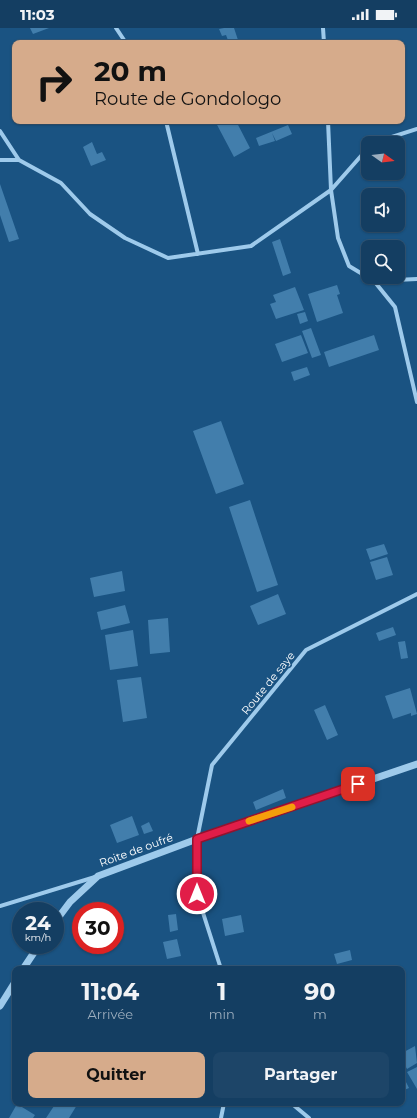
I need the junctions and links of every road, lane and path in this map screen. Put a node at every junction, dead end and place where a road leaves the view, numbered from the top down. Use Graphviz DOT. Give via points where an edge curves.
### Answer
graph roads {
  1 [pos="116,28"];
  2 [pos="323,28"];
  3 [pos="124,40"];
  4 [pos="324,40"];
  5 [pos="167,124"];
  6 [pos="328,124"];
  7 [pos="417,130"];
  8 [pos="0,131"];
  9 [pos="397,136"];
  10 [pos="361,156"];
  11 [pos="0,160"];
  12 [pos="19,160"];
  13 [pos="331,190"];
  14 [pos="198,254"];
  15 [pos="361,274"];
  16 [pos="417,279"];
  17 [pos="405,280"];
  18 [pos="376,284"];
  19 [pos="417,402"];
  20 [pos="417,594"];
  21 [pos="417,764"];
  22 [pos="197,839"];
  23 [pos="98,876"];
  24 [pos="0,906"];
  25 [pos="64,910"];
  26 [pos="33,954"];
  27 [pos="25,966"];
  28 [pos="221,966"];
  29 [pos="12,987"];
  30 [pos="0,1006"];
  31 [pos="223,1106"];
  32 [pos="295,1106"];
  33 [pos="221,1118"];
  34 [pos="309,1118"];
  1 -- 3 [label="street"];
  2 -- 4 [label="street"];
  5 -- 14 [label="street"];
  6 -- 13 [label="street"];
  7 -- 9 [label="street"];
  8 -- 12 [label="street"];
  10 -- 13 [label="street"];
  11 -- 12 [label="street"];
  12 -- 14 [label="street" via="61,183 90,214 125,238 168,258"];
  13 -- 14 [label="street" via="251,246"];
  13 -- 15 [label="street" via="338,238 349,266"];
  16 -- 17 [label="street"];
  18 -- 19 [label="street" via="394,307"];
  20 -- 22 [label="street, Route de saye" via="306,650 212,765"];
  21 -- 22 [label="street, Roite de oufré"];
  22 -- 23 [label="street, Roite de oufré"];
  22 -- 28 [label="street, Route de saye" via="197,894"];
  23 -- 24 [label="street"];
  23 -- 25 [label="street, Roite de oufré"];
  26 -- 27 [label="street"];
  29 -- 30 [label="street"];
  31 -- 33 [label="street"];
  32 -- 34 [label="street"];
}
